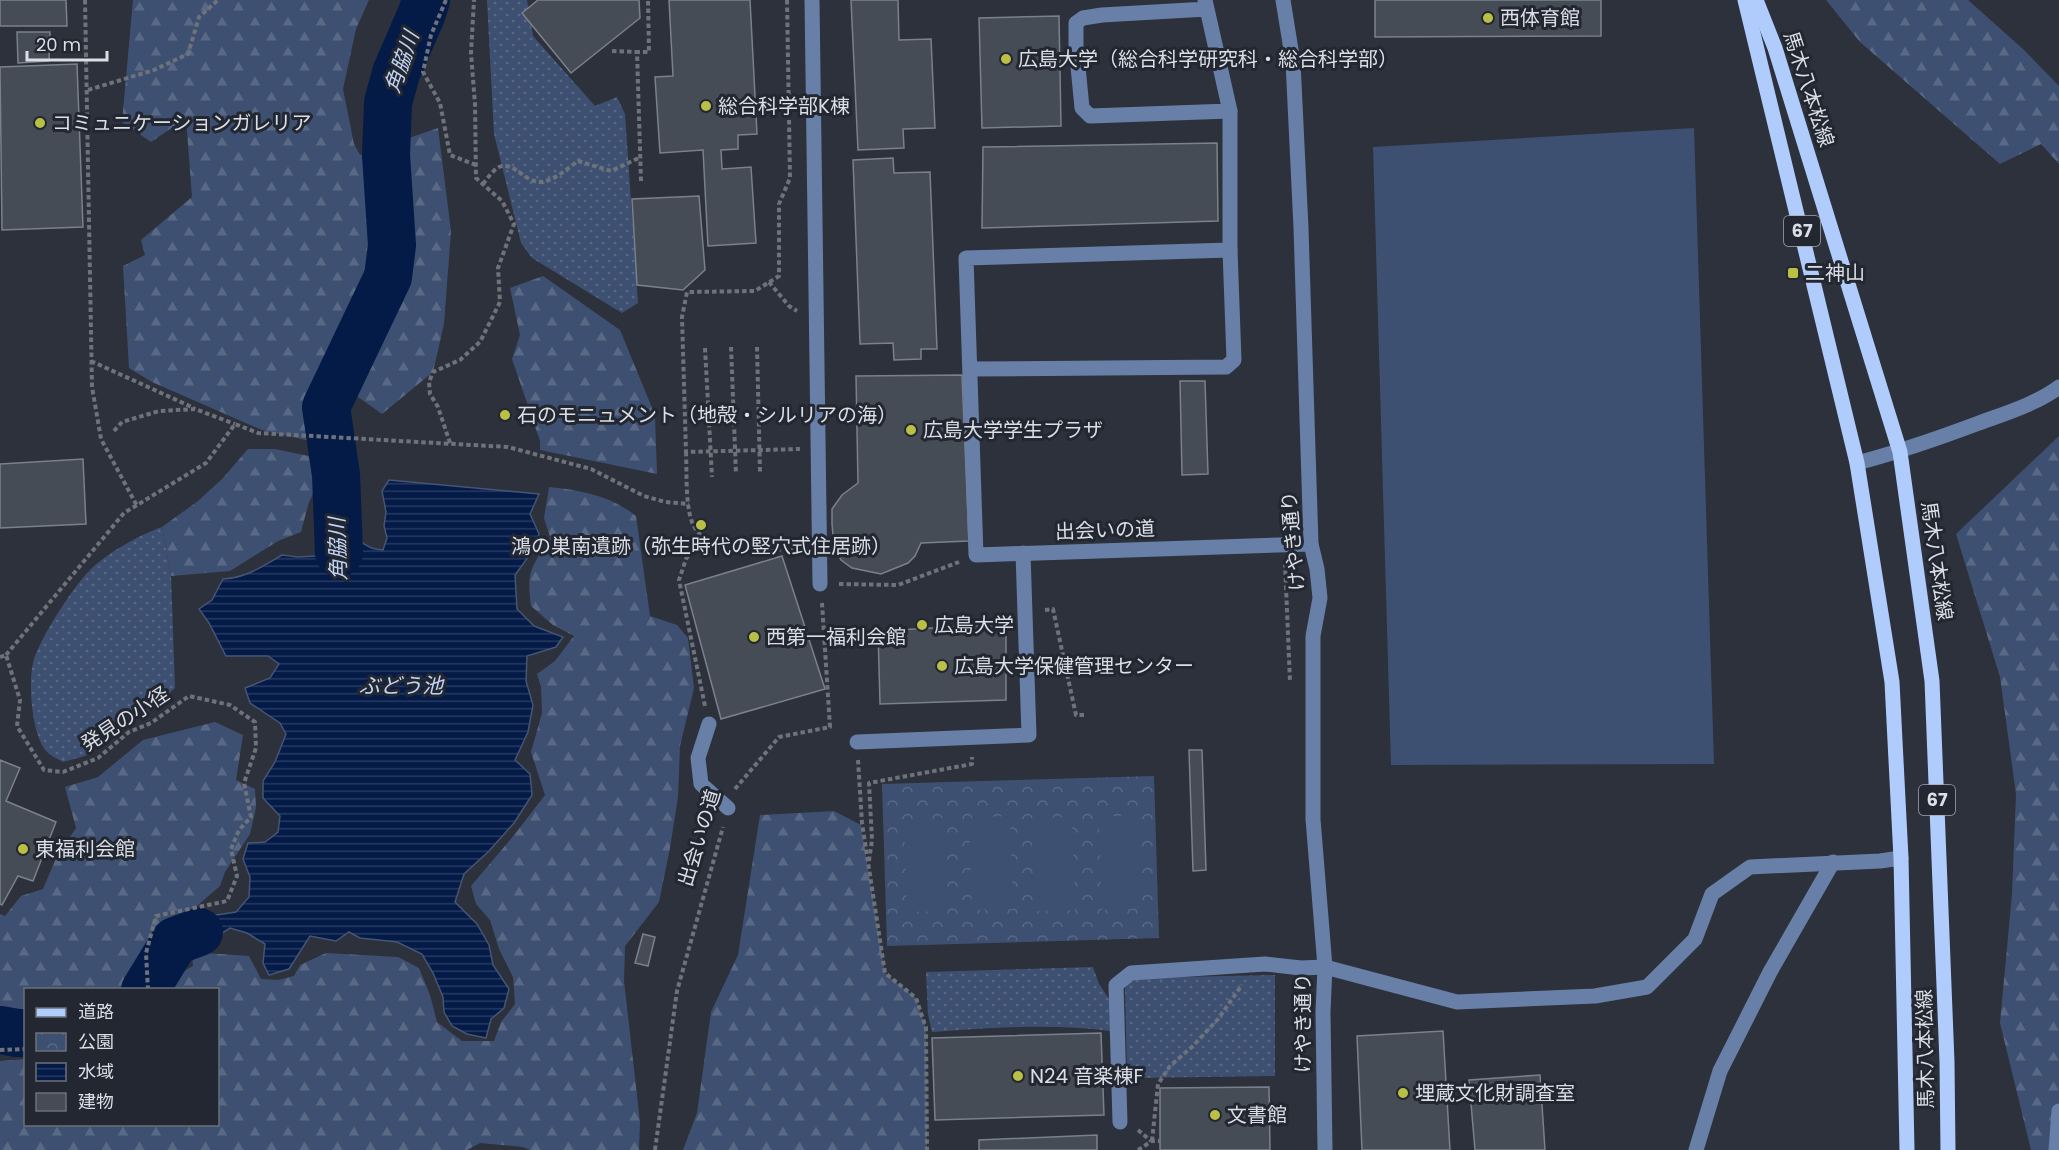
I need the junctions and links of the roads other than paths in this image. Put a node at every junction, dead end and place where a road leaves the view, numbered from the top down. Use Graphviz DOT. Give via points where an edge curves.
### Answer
graph roads {
  1 [pos="812,0"];
  2 [pos="1283,0"];
  3 [pos="1745,0"];
  4 [pos="1756,0"];
  5 [pos="1206,5"];
  6 [pos="1230,111"];
  7 [pos="1230,250"];
  8 [pos="971,369"];
  9 [pos="2059,387"];
  10 [pos="1900,452"];
  11 [pos="1857,463"];
  12 [pos="1311,544"];
  13 [pos="1023,553"];
  14 [pos="820,584"];
  15 [pos="709,724"];
  16 [pos="856,741"];
  17 [pos="728,808"];
  18 [pos="1901,858"];
  19 [pos="1833,862"];
  20 [pos="1325,967"];
  21 [pos="2059,1111"];
  22 [pos="1120,1122"];
  23 [pos="1325,1150"];
  24 [pos="1696,1150"];
  25 [pos="1907,1150"];
  26 [pos="1948,1150"];
  27 [pos="2056,1150"];
  1 -- 14 [label="street"];
  2 -- 12 [label="street, けやき通り" via="1293,62"];
  3 -- 11 [label="main road, 馬木八本松線 / 67"];
  4 -- 10 [label="main road, 馬木八本松線 / 67" via="1775,48"];
  5 -- 6 [label="street"];
  5 -- 6 [label="street" via="1102,15 1076,23 1082,108 1090,116"];
  6 -- 7 [label="street"];
  7 -- 8 [label="street" via="966,258"];
  7 -- 8 [label="street" via="1234,360 1226,367"];
  8 -- 13 [label="street, 出会いの道" via="976,555"];
  9 -- 10 [label="street" via="2007,413"];
  10 -- 11 [label="street"];
  10 -- 26 [label="main road, 馬木八本松線 / 67" via="1932,681"];
  11 -- 18 [label="main road, 馬木八本松線 / 67" via="1892,682"];
  12 -- 13 [label="street, 出会いの道"];
  12 -- 20 [label="street, けやき通り" via="1320,598 1313,636 1313,825"];
  13 -- 16 [label="street" via="1029,735"];
  15 -- 17 [label="street" via="698,758 701,784"];
  18 -- 19 [label="street"];
  18 -- 25 [label="main road, 馬木八本松線 / 67"];
  19 -- 20 [label="street" via="1750,867 1712,894 1695,939 1647,987 1594,996 1457,1002"];
  19 -- 24 [label="street" via="1770,972 1720,1071"];
  20 -- 22 [label="street" via="1265,964 1131,974 1116,985"];
  20 -- 23 [label="street, けやき通り"];
  21 -- 27 [label="street"];
}
